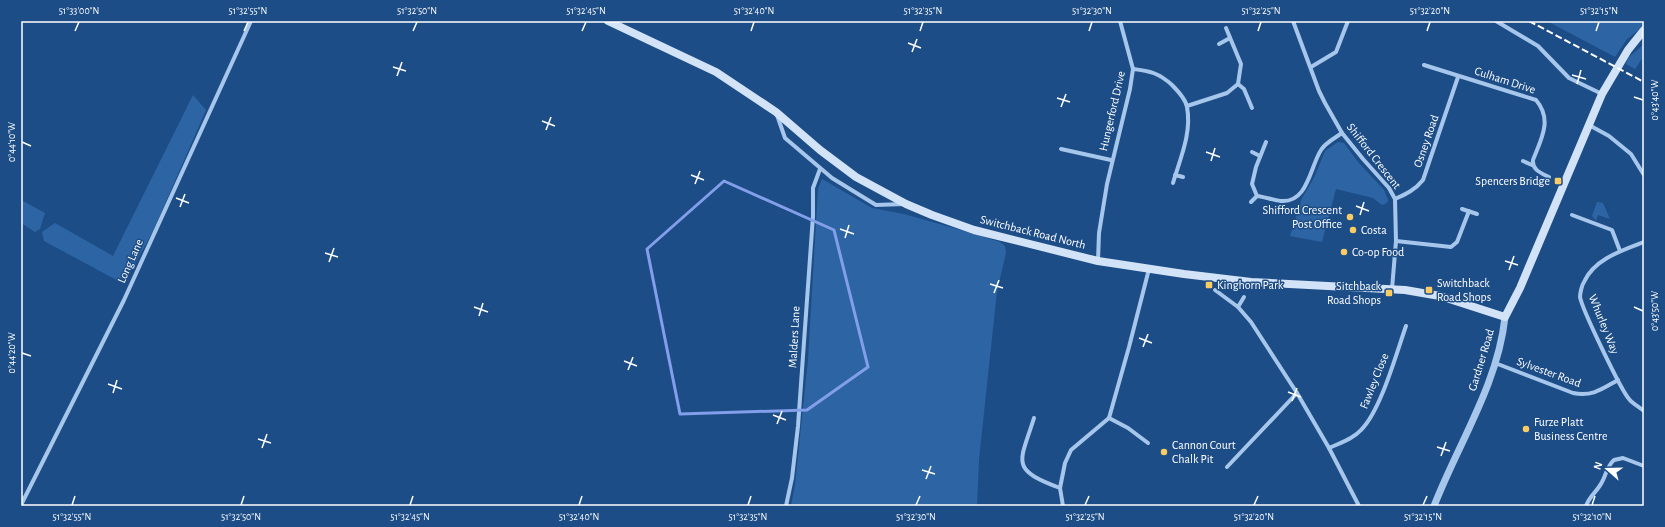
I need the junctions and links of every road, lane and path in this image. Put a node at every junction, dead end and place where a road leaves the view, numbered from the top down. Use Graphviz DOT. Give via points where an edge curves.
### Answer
graph roads {
  1 [pos="251,21"];
  2 [pos="608,21"];
  3 [pos="1120,21"];
  4 [pos="1293,21"];
  5 [pos="1348,21"];
  6 [pos="1496,21"];
  7 [pos="1226,28"];
  8 [pos="1644,30"];
  9 [pos="1230,38"];
  10 [pos="1219,44"];
  11 [pos="1424,65"];
  12 [pos="1311,67"];
  13 [pos="1133,69"];
  14 [pos="1458,76"];
  15 [pos="1238,84"];
  16 [pos="1602,94"];
  17 [pos="1187,106"];
  18 [pos="1252,108"];
  19 [pos="776,112"];
  20 [pos="1588,125"];
  21 [pos="1342,133"];
  22 [pos="1266,142"];
  23 [pos="1061,149"];
  24 [pos="1252,152"];
  25 [pos="1260,156"];
  26 [pos="1112,160"];
  27 [pos="1523,161"];
  28 [pos="1532,165"];
  29 [pos="820,169"];
  30 [pos="1175,175"];
  31 [pos="1644,175"];
  32 [pos="1184,177"];
  33 [pos="1549,177"];
  34 [pos="1173,183"];
  35 [pos="1257,196"];
  36 [pos="1395,199"];
  37 [pos="1251,202"];
  38 [pos="906,204"];
  39 [pos="1462,208"];
  40 [pos="1469,211"];
  41 [pos="1477,214"];
  42 [pos="1572,215"];
  43 [pos="1396,241"];
  44 [pos="1644,242"];
  45 [pos="1620,251"];
  46 [pos="1098,260"];
  47 [pos="1149,269"];
  48 [pos="1392,289"];
  49 [pos="1215,290"];
  50 [pos="1244,298"];
  51 [pos="1238,307"];
  52 [pos="1505,317"];
  53 [pos="1406,326"];
  54 [pos="1495,363"];
  55 [pos="1618,380"];
  56 [pos="1297,393"];
  57 [pos="1644,411"];
  58 [pos="1034,418"];
  59 [pos="1109,418"];
  60 [pos="1148,443"];
  61 [pos="1329,448"];
  62 [pos="1644,466"];
  63 [pos="1227,467"];
  64 [pos="1060,488"];
  65 [pos="21,505"];
  66 [pos="786,506"];
  67 [pos="1063,506"];
  68 [pos="1359,506"];
  69 [pos="1434,506"];
  70 [pos="1586,506"];
  1 -- 65 [label="street, Long Lane" via="124,300"];
  2 -- 19 [label="main road, Switchback Road North" via="716,72"];
  3 -- 13 [label="street, Hungerford Drive"];
  4 -- 12 [label="street, Shifford Crescent"];
  5 -- 12 [label="street" via="1336,52"];
  6 -- 16 [label="street" via="1538,46 1568,78"];
  7 -- 9 [label="street"];
  8 -- 16 [label="main road, Gardner Road" via="1616,68"];
  9 -- 10 [label="street"];
  9 -- 15 [label="street" via="1241,64"];
  11 -- 14 [label="street, Culham Drive"];
  12 -- 21 [label="street, Shifford Crescent" via="1319,91"];
  13 -- 17 [label="street" via="1150,71 1164,78 1176,89"];
  13 -- 26 [label="street, Hungerford Drive"];
  14 -- 28 [label="street, Culham Drive" via="1536,100 1543,108 1543,132"];
  14 -- 36 [label="street, Osney Road" via="1423,180 1417,187"];
  15 -- 17 [label="street" via="1227,93"];
  15 -- 18 [label="street" via="1244,89"];
  16 -- 20 [label="main road, Gardner Road"];
  17 -- 30 [label="street" via="1186,138"];
  19 -- 29 [label="street" via="786,138"];
  19 -- 38 [label="main road, Switchback Road North" via="856,177"];
  20 -- 31 [label="street" via="1609,136 1631,154"];
  20 -- 52 [label="main road, Gardner Road" via="1520,288"];
  21 -- 35 [label="street" via="1321,150 1305,187 1294,199 1281,201"];
  21 -- 36 [label="street, Shifford Crescent" via="1389,188"];
  22 -- 25 [label="street"];
  23 -- 26 [label="street, Hungerford Drive"];
  24 -- 25 [label="street"];
  25 -- 35 [label="street" via="1252,184"];
  26 -- 46 [label="street, Hungerford Drive" via="1099,233"];
  27 -- 28 [label="street"];
  28 -- 33 [label="street" via="1535,170"];
  29 -- 38 [label="street" via="876,205"];
  29 -- 66 [label="street, Malders Lane" via="813,188 798,426"];
  30 -- 32 [label="street"];
  30 -- 34 [label="street"];
  35 -- 37 [label="street"];
  36 -- 43 [label="street, Shifford Crescent"];
  38 -- 46 [label="main road, Switchback Road North" via="974,230"];
  39 -- 40 [label="street"];
  40 -- 41 [label="street"];
  40 -- 43 [label="street" via="1457,242 1451,246"];
  42 -- 45 [label="street" via="1612,230"];
  43 -- 48 [label="street, Shifford Crescent"];
  44 -- 45 [label="street, Whurley Way"];
  45 -- 55 [label="street, Whurley Way" via="1593,269 1584,281 1580,296"];
  46 -- 47 [label="main road, Switchback Road North"];
  47 -- 48 [label="main road, Switchback Road North" via="1251,282"];
  47 -- 59 [label="street"];
  48 -- 52 [label="main road, Switchback Road North" via="1440,296"];
  49 -- 51 [label="street"];
  50 -- 51 [label="street"];
  51 -- 56 [label="street" via="1251,322"];
  52 -- 54 [label="street, Gardner Road" via="1503,338"];
  53 -- 61 [label="street, Fawley Close" via="1379,402 1369,421 1361,431"];
  54 -- 55 [label="street, Sylvester Road" via="1584,395"];
  54 -- 69 [label="street, Gardner Road" via="1475,416"];
  55 -- 57 [label="street, Whurley Way" via="1629,399"];
  56 -- 61 [label="street"];
  56 -- 63 [label="street"];
  58 -- 64 [label="street" via="1021,459 1024,469 1045,483"];
  59 -- 60 [label="street"];
  59 -- 64 [label="street" via="1071,450"];
  61 -- 68 [label="street"];
  62 -- 70 [label="street" via="1617,458 1611,463"];
  64 -- 67 [label="street"];
}
